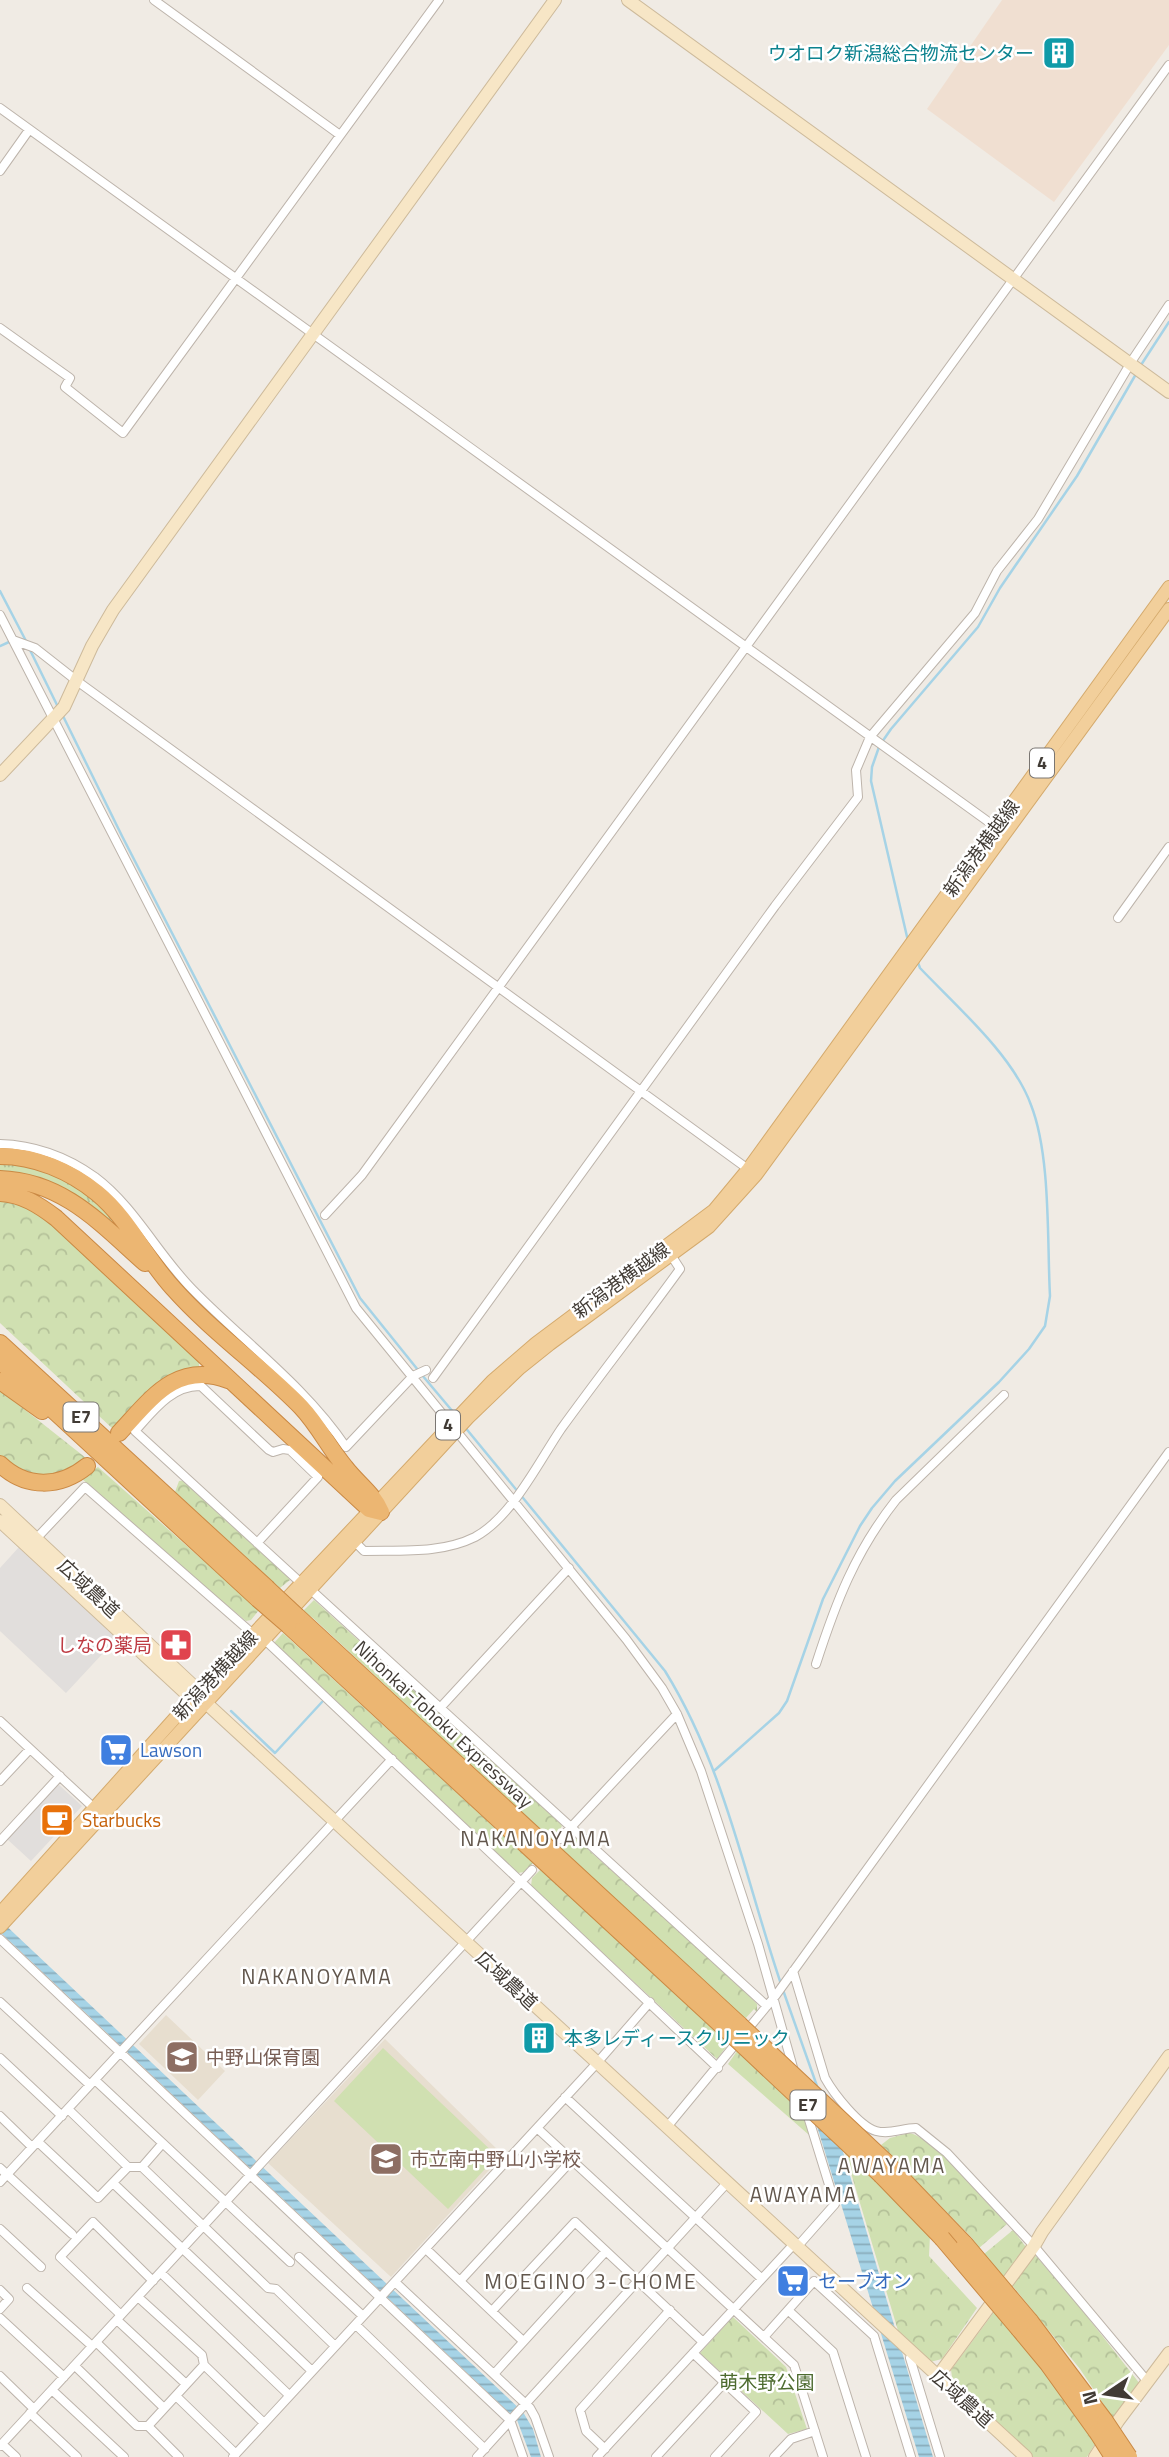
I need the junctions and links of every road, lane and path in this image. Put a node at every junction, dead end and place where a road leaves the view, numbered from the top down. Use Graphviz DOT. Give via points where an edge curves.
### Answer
graph roads {
  1 [pos="154,0"];
  2 [pos="439,0"];
  3 [pos="555,0"];
  4 [pos="628,0"];
  5 [pos="1169,65"];
  6 [pos="0,108"];
  7 [pos="30,130"];
  8 [pos="340,135"];
  9 [pos="0,171"];
  10 [pos="236,278"];
  11 [pos="1012,280"];
  12 [pos="1169,305"];
  13 [pos="0,328"];
  14 [pos="314,335"];
  15 [pos="1129,365"];
  16 [pos="1169,392"];
  17 [pos="1169,587"];
  18 [pos="1169,609"];
  19 [pos="0,615"];
  20 [pos="0,637"];
  21 [pos="11,637"];
  22 [pos="744,647"];
  23 [pos="77,681"];
  24 [pos="53,720"];
  25 [pos="870,737"];
  26 [pos="0,775"];
  27 [pos="997,828"];
  28 [pos="1169,847"];
  29 [pos="1118,918"];
  30 [pos="918,945"];
  31 [pos="499,988"];
  32 [pos="641,1091"];
  33 [pos="0,1144"];
  34 [pos="0,1156"];
  35 [pos="748,1169"];
  36 [pos="0,1179"];
  37 [pos="0,1193"];
  38 [pos="326,1215"];
  39 [pos="671,1255"];
  40 [pos="173,1289"];
  41 [pos="0,1331"];
  42 [pos="0,1343"];
  43 [pos="0,1361"];
  44 [pos="426,1370"];
  45 [pos="413,1377"];
  46 [pos="433,1378"];
  47 [pos="230,1380"];
  48 [pos="0,1381"];
  49 [pos="1004,1395"];
  50 [pos="453,1427"];
  51 [pos="119,1433"];
  52 [pos="1169,1452"];
  53 [pos="0,1464"];
  54 [pos="87,1466"];
  55 [pos="159,1497"];
  56 [pos="513,1500"];
  57 [pos="0,1505"];
  58 [pos="375,1508"];
  59 [pos="0,1521"];
  60 [pos="354,1541"];
  61 [pos="32,1543"];
  62 [pos="257,1543"];
  63 [pos="569,1568"];
  64 [pos="305,1586"];
  65 [pos="258,1636"];
  66 [pos="816,1664"];
  67 [pos="199,1698"];
  68 [pos="440,1707"];
  69 [pos="677,1714"];
  70 [pos="0,1721"];
  71 [pos="30,1749"];
  72 [pos="392,1759"];
  73 [pos="60,1776"];
  74 [pos="0,1781"];
  75 [pos="94,1808"];
  76 [pos="335,1821"];
  77 [pos="571,1828"];
  78 [pos="560,1839"];
  79 [pos="0,1841"];
  80 [pos="532,1870"];
  81 [pos="522,1882"];
  82 [pos="3,1914"];
  83 [pos="0,1927"];
  84 [pos="0,1939"];
  85 [pos="466,1942"];
  86 [pos="791,1973"];
  87 [pos="772,2000"];
  88 [pos="0,2002"];
  89 [pos="650,2002"];
  90 [pos="122,2051"];
  91 [pos="1169,2056"];
  92 [pos="0,2058"];
  93 [pos="597,2063"];
  94 [pos="718,2068"];
  95 [pos="92,2083"];
  96 [pos="565,2097"];
  97 [pos="65,2112"];
  98 [pos="0,2116"];
  99 [pos="667,2127"];
  100 [pos="537,2128"];
  101 [pos="35,2144"];
  102 [pos="162,2144"];
  103 [pos="572,2160"];
  104 [pos="128,2167"];
  105 [pos="142,2167"];
  106 [pos="883,2168"];
  107 [pos="3,2171"];
  108 [pos="252,2174"];
  109 [pos="0,2182"];
  110 [pos="113,2183"];
  111 [pos="727,2183"];
  112 [pos="225,2202"];
  113 [pos="696,2218"];
  114 [pos="204,2226"];
  115 [pos="0,2229"];
  116 [pos="72,2234"];
  117 [pos="796,2246"];
  118 [pos="1034,2246"];
  119 [pos="183,2249"];
  120 [pos="426,2249"];
  121 [pos="669,2249"];
  122 [pos="606,2251"];
  123 [pos="299,2257"];
  124 [pos="290,2262"];
  125 [pos="41,2267"];
  126 [pos="161,2273"];
  127 [pos="761,2278"];
  128 [pos="153,2281"];
  129 [pos="460,2281"];
  130 [pos="639,2281"];
  131 [pos="393,2284"];
  132 [pos="27,2288"];
  133 [pos="0,2290"];
  134 [pos="382,2296"];
  135 [pos="138,2297"];
  136 [pos="0,2309"];
  137 [pos="734,2309"];
  138 [pos="670,2310"];
  139 [pos="492,2311"];
  140 [pos="789,2311"];
  141 [pos="363,2316"];
  142 [pos="0,2318"];
  143 [pos="119,2318"];
  144 [pos="356,2325"];
  145 [pos="1025,2325"];
  146 [pos="764,2337"];
  147 [pos="523,2341"];
  148 [pos="703,2342"];
  149 [pos="94,2344"];
  150 [pos="335,2346"];
  151 [pos="693,2353"];
  152 [pos="1169,2353"];
  153 [pos="909,2358"];
  154 [pos="204,2365"];
  155 [pos="75,2366"];
  156 [pos="312,2371"];
  157 [pos="494,2374"];
  158 [pos="0,2376"];
  159 [pos="938,2376"];
  160 [pos="64,2378"];
  161 [pos="1148,2382"];
  162 [pos="724,2383"];
  163 [pos="186,2384"];
  164 [pos="52,2390"];
  165 [pos="289,2395"];
  166 [pos="176,2396"];
  167 [pos="523,2406"];
  168 [pos="164,2408"];
  169 [pos="32,2411"];
  170 [pos="511,2419"];
  171 [pos="264,2423"];
  172 [pos="148,2426"];
  173 [pos="1101,2427"];
  174 [pos="815,2431"];
  175 [pos="2,2442"];
  176 [pos="485,2449"];
  177 [pos="605,2449"];
  178 [pos="234,2456"];
  179 [pos="908,2456"];
  180 [pos="16,2457"];
  181 [pos="77,2457"];
  182 [pos="124,2457"];
  183 [pos="179,2457"];
  184 [pos="477,2457"];
  185 [pos="523,2457"];
  186 [pos="549,2457"];
  187 [pos="597,2457"];
  188 [pos="656,2457"];
  189 [pos="715,2457"];
  190 [pos="774,2457"];
  191 [pos="823,2457"];
  192 [pos="866,2457"];
  193 [pos="940,2457"];
  194 [pos="1027,2457"];
  195 [pos="1095,2457"];
  196 [pos="1113,2457"];
  197 [pos="1129,2457"];
  1 -- 8 [label="street"];
  2 -- 8 [label="street"];
  3 -- 14 [label="street"];
  4 -- 11 [label="street"];
  5 -- 11 [label="street"];
  6 -- 7 [label="street"];
  7 -- 9 [label="street"];
  7 -- 10 [label="street"];
  8 -- 10 [label="street"];
  10 -- 13 [label="street" via="123,433 65,387 70,378"];
  10 -- 14 [label="street"];
  11 -- 15 [label="street"];
  11 -- 22 [label="street"];
  12 -- 15 [label="street"];
  14 -- 22 [label="street"];
  14 -- 23 [label="street" via="113,610"];
  15 -- 16 [label="street"];
  15 -- 25 [label="street" via="1038,519 998,571 975,613"];
  17 -- 27 [label="main road, 新潟港横越線 / 4"];
  18 -- 30 [label="main road, 新潟港横越線 / 4"];
  19 -- 21 [label="street"];
  20 -- 21 [label="street"];
  21 -- 23 [label="street" via="35,648"];
  21 -- 24 [label="street"];
  22 -- 25 [label="street"];
  22 -- 31 [label="street"];
  23 -- 24 [label="street"];
  23 -- 31 [label="street"];
  24 -- 26 [label="street"];
  24 -- 45 [label="street" via="356,1308"];
  25 -- 27 [label="street"];
  25 -- 32 [label="street" via="856,770 858,796"];
  27 -- 30 [label="main road, 新潟港横越線 / 4"];
  28 -- 29 [label="street"];
  30 -- 35 [label="main road, 新潟港横越線 / 4" via="904,955"];
  30 -- 39 [label="main road, 新潟港横越線 / 4" via="908,970 756,1175 709,1227"];
  31 -- 32 [label="street"];
  31 -- 38 [label="street" via="362,1175"];
  32 -- 35 [label="street"];
  32 -- 46 [label="street"];
  33 -- 45 [label="street" via="54,1155 81,1167 106,1187 176,1272 317,1408 346,1447"];
  34 -- 40 [label="highway" via="46,1164 99,1194"];
  35 -- 50 [label="main road, 新潟港横越線 / 4" via="714,1210 492,1381"];
  36 -- 40 [label="highway" via="35,1183 70,1199"];
  37 -- 47 [label="highway" via="29,1200 55,1218"];
  39 -- 50 [label="main road, 新潟港横越線 / 4" via="520,1368"];
  39 -- 56 [label="street" via="680,1269"];
  40 -- 58 [label="highway" via="301,1408"];
  41 -- 55 [label="highway" via="108,1434"];
  42 -- 55 [label="highway, Nihonkai-Tohoku Expressway / E7"];
  43 -- 55 [label="highway, Nihonkai-Tohoku Expressway / E7"];
  44 -- 45 [label="street"];
  45 -- 50 [label="street"];
  47 -- 51 [label="highway" via="204,1374 177,1379"];
  47 -- 58 [label="highway"];
  48 -- 55 [label="highway"];
  49 -- 66 [label="street" via="881,1520 840,1592"];
  50 -- 56 [label="street"];
  50 -- 58 [label="main road, 新潟港横越線 / 4"];
  52 -- 86 [label="street"];
  53 -- 54 [label="highway" via="23,1480 43,1484"];
  55 -- 106 [label="highway, Nihonkai-Tohoku Expressway / E7, bridge"];
  56 -- 60 [label="street" via="492,1525 460,1544 364,1551"];
  56 -- 63 [label="street"];
  57 -- 61 [label="street, 広域農道"];
  58 -- 60 [label="main road, 新潟港横越線 / 4"];
  58 -- 64 [label="main road, 新潟港横越線 / 4"];
  59 -- 61 [label="street, 広域農道"];
  60 -- 64 [label="main road, 新潟港横越線 / 4"];
  61 -- 65 [label="street" via="85,1487"];
  61 -- 67 [label="street, 広域農道"];
  62 -- 62 [label="street" via="318,1477 289,1450 269,1450 201,1386 184,1388 157,1407 135,1431"];
  62 -- 64 [label="street"];
  63 -- 68 [label="street"];
  63 -- 69 [label="street" via="626,1639"];
  64 -- 65 [label="main road, 新潟港横越線 / 4"];
  64 -- 68 [label="street"];
  65 -- 67 [label="main road, 新潟港横越線 / 4"];
  65 -- 72 [label="street"];
  67 -- 75 [label="main road, 新潟港横越線 / 4"];
  67 -- 76 [label="street, 広域農道"];
  67 -- 82 [label="main road, 新潟港横越線 / 4"];
  68 -- 77 [label="street"];
  69 -- 77 [label="street"];
  69 -- 87 [label="street" via="701,1771"];
  70 -- 71 [label="street"];
  71 -- 73 [label="street"];
  71 -- 74 [label="street"];
  72 -- 76 [label="street"];
  72 -- 81 [label="street"];
  73 -- 75 [label="street"];
  73 -- 79 [label="street"];
  75 -- 82 [label="main road, 新潟港横越線 / 4"];
  76 -- 85 [label="street, 広域農道"];
  76 -- 90 [label="street"];
  77 -- 78 [label="street"];
  77 -- 87 [label="street"];
  80 -- 81 [label="street"];
  81 -- 85 [label="street"];
  81 -- 89 [label="street"];
  82 -- 83 [label="main road, 新潟港横越線 / 4"];
  84 -- 90 [label="street"];
  85 -- 93 [label="street, 広域農道"];
  85 -- 108 [label="street"];
  86 -- 87 [label="street"];
  86 -- 118 [label="street" via="833,2093 874,2131 916,2128 924,2133"];
  87 -- 94 [label="street"];
  87 -- 117 [label="street" via="835,2204"];
  88 -- 95 [label="street"];
  89 -- 93 [label="street"];
  89 -- 94 [label="street"];
  90 -- 95 [label="street"];
  90 -- 108 [label="street"];
  91 -- 118 [label="street"];
  92 -- 97 [label="street"];
  93 -- 96 [label="street"];
  93 -- 99 [label="street, 広域農道"];
  94 -- 99 [label="street"];
  95 -- 97 [label="street"];
  95 -- 102 [label="street"];
  96 -- 100 [label="street"];
  96 -- 113 [label="street"];
  97 -- 101 [label="street"];
  97 -- 104 [label="street"];
  98 -- 101 [label="street"];
  99 -- 111 [label="street, 広域農道"];
  100 -- 103 [label="street"];
  100 -- 120 [label="street"];
  101 -- 107 [label="street"];
  101 -- 110 [label="street" via="98,2198"];
  102 -- 105 [label="street"];
  102 -- 112 [label="street"];
  103 -- 121 [label="street"];
  103 -- 129 [label="street"];
  104 -- 105 [label="street"];
  104 -- 110 [label="street"];
  105 -- 114 [label="street"];
  106 -- 145 [label="highway, Nihonkai-Tohoku Expressway / E7, bridge"];
  106 -- 145 [label="highway, Nihonkai-Tohoku Expressway / E7, bridge" via="965,2244"];
  107 -- 109 [label="street"];
  107 -- 116 [label="street"];
  108 -- 112 [label="street"];
  108 -- 134 [label="street"];
  110 -- 119 [label="street"];
  111 -- 113 [label="street"];
  111 -- 117 [label="street, 広域農道"];
  112 -- 114 [label="street"];
  112 -- 124 [label="street"];
  113 -- 121 [label="street"];
  113 -- 127 [label="street"];
  114 -- 119 [label="street"];
  114 -- 150 [label="street"];
  115 -- 125 [label="street"];
  117 -- 127 [label="street"];
  117 -- 159 [label="street, 広域農道"];
  118 -- 159 [label="street"];
  118 -- 161 [label="street"];
  119 -- 126 [label="street"];
  119 -- 156 [label="street"];
  120 -- 129 [label="street"];
  120 -- 131 [label="street"];
  121 -- 130 [label="street"];
  121 -- 137 [label="street"];
  122 -- 130 [label="street"];
  122 -- 139 [label="street" via="575,2222"];
  122 -- 147 [label="street"];
  123 -- 141 [label="street"];
  126 -- 128 [label="street"];
  126 -- 165 [label="street"];
  127 -- 137 [label="street"];
  128 -- 135 [label="street"];
  128 -- 143 [label="street" via="93,2222 60,2257"];
  129 -- 139 [label="street"];
  130 -- 138 [label="street"];
  130 -- 167 [label="street"];
  131 -- 134 [label="street"];
  131 -- 157 [label="street"];
  132 -- 149 [label="street"];
  133 -- 136 [label="street" via="9,2299"];
  134 -- 141 [label="street"];
  134 -- 170 [label="street"];
  135 -- 143 [label="street"];
  135 -- 154 [label="street" via="202,2355"];
  137 -- 146 [label="street"];
  137 -- 148 [label="street"];
  138 -- 148 [label="street"];
  138 -- 177 [label="street" via="580,2410 586,2431"];
  139 -- 147 [label="street"];
  140 -- 146 [label="street"];
  140 -- 179 [label="street" via="814,2281 874,2336"];
  140 -- 192 [label="street" via="833,2352"];
  141 -- 144 [label="street"];
  142 -- 160 [label="street"];
  143 -- 149 [label="street"];
  143 -- 163 [label="street"];
  144 -- 150 [label="street"];
  144 -- 176 [label="street"];
  145 -- 173 [label="highway, Nihonkai-Tohoku Expressway / E7" via="1048,2364"];
  146 -- 174 [label="street" via="794,2365"];
  147 -- 157 [label="street"];
  148 -- 151 [label="street"];
  149 -- 155 [label="street"];
  149 -- 168 [label="street"];
  150 -- 156 [label="street"];
  151 -- 162 [label="street"];
  151 -- 177 [label="street"];
  152 -- 161 [label="street"];
  153 -- 193 [label="street"];
  154 -- 163 [label="street"];
  154 -- 171 [label="street"];
  155 -- 160 [label="street"];
  155 -- 172 [label="street" via="137,2426"];
  156 -- 165 [label="street"];
  157 -- 167 [label="street"];
  158 -- 169 [label="street"];
  159 -- 194 [label="street, 広域農道"];
  160 -- 164 [label="street"];
  161 -- 195 [label="street"];
  162 -- 188 [label="street"];
  162 -- 189 [label="street" via="756,2412"];
  163 -- 166 [label="street"];
  164 -- 169 [label="street"];
  164 -- 182 [label="street"];
  165 -- 171 [label="street"];
  166 -- 168 [label="street"];
  166 -- 178 [label="street"];
  167 -- 170 [label="street"];
  167 -- 186 [label="street" via="535,2417"];
  168 -- 172 [label="street"];
  169 -- 175 [label="street"];
  169 -- 181 [label="street"];
  170 -- 176 [label="street"];
  170 -- 185 [label="street"];
  171 -- 178 [label="street"];
  172 -- 183 [label="street"];
  173 -- 196 [label="highway, Nihonkai-Tohoku Expressway / E7, bridge"];
  173 -- 197 [label="highway, Nihonkai-Tohoku Expressway / E7, bridge"];
  174 -- 190 [label="street" via="791,2439"];
  174 -- 191 [label="street"];
  175 -- 180 [label="street"];
  176 -- 184 [label="street"];
  177 -- 187 [label="street"];
}
